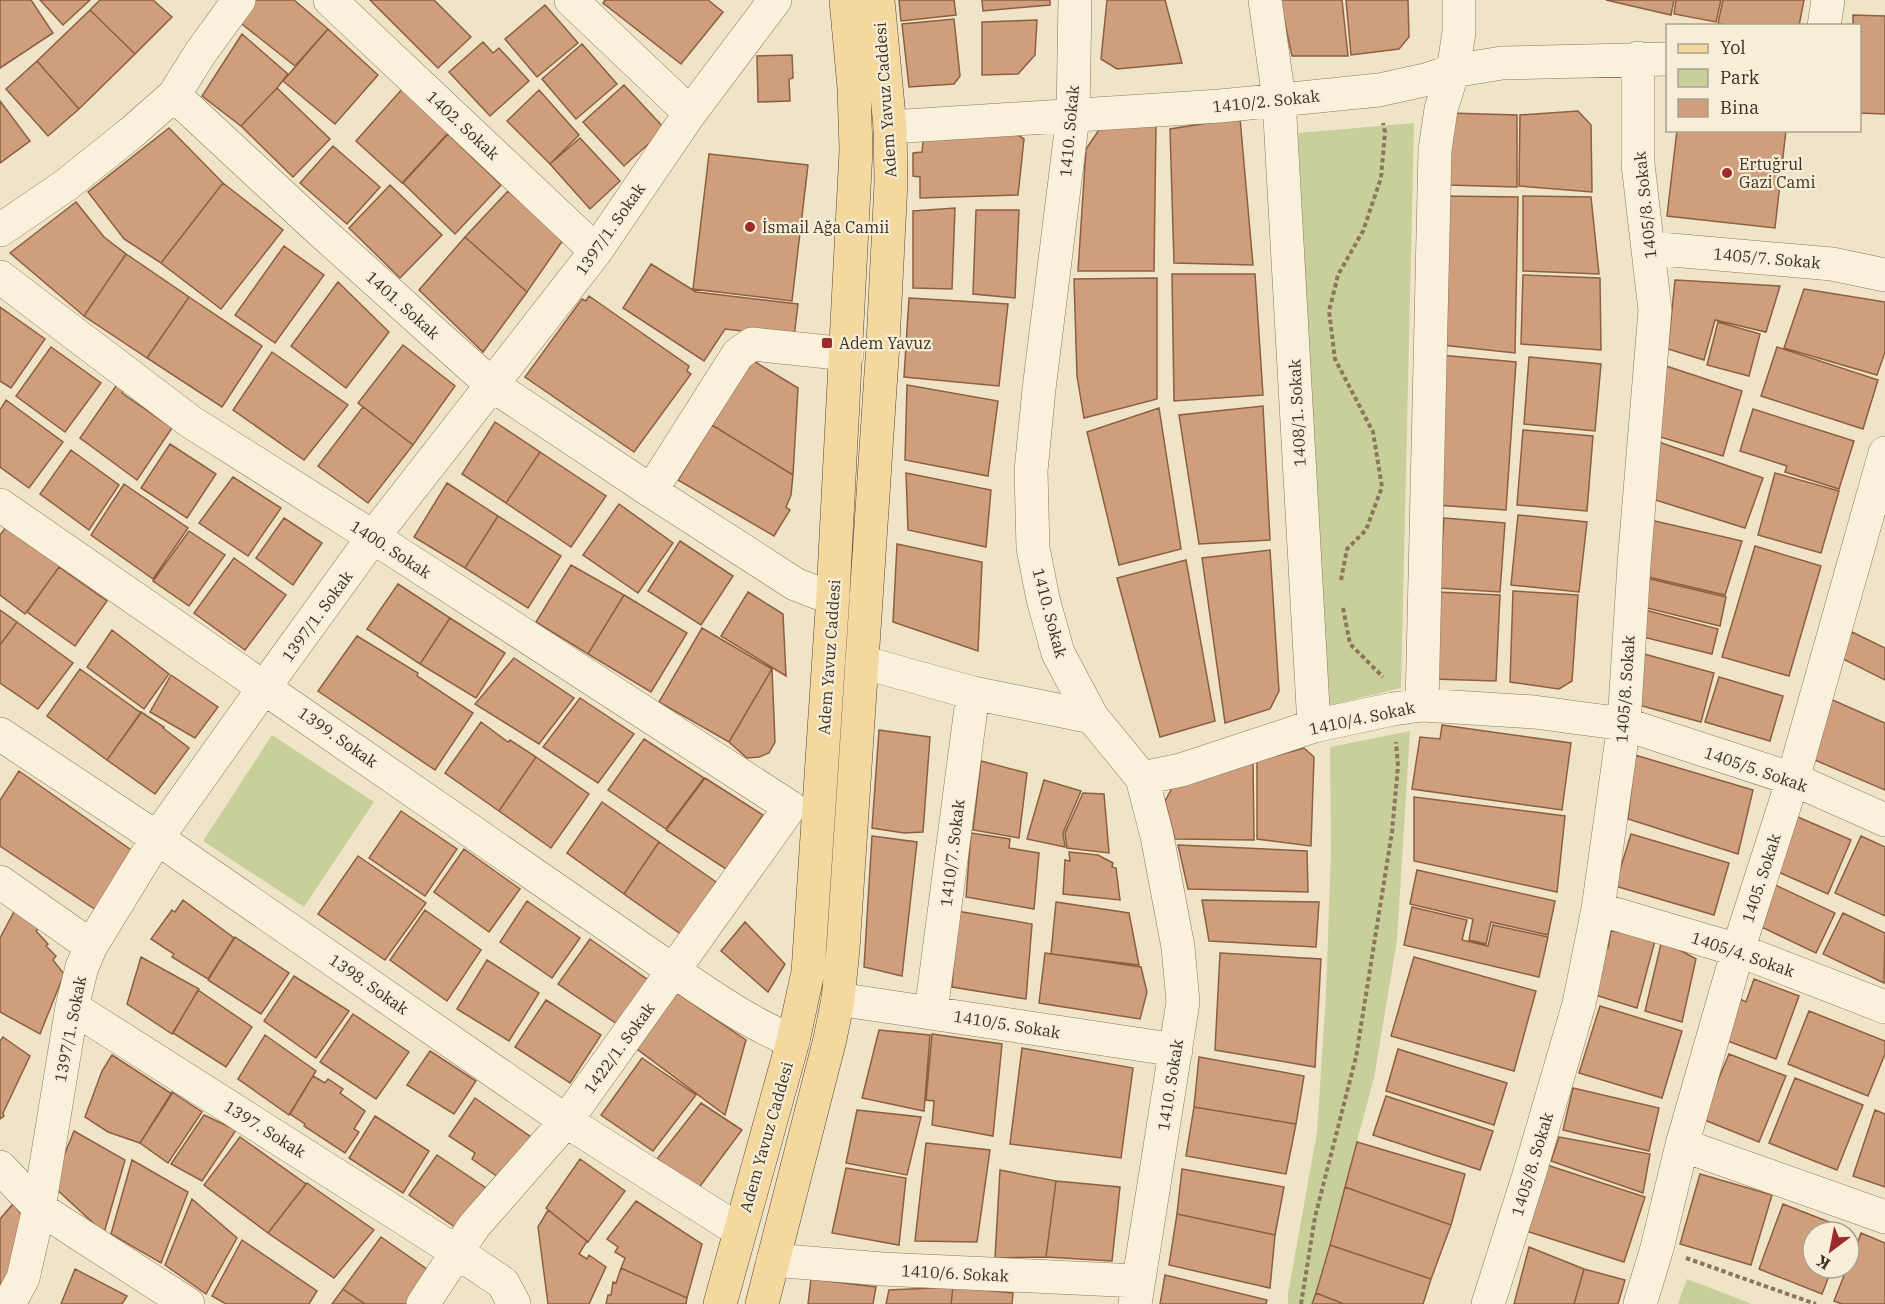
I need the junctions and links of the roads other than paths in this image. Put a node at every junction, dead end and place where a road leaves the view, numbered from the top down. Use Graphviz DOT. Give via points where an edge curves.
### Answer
graph roads {
  1 [pos="239,0"];
  2 [pos="330,0"];
  3 [pos="570,0"];
  4 [pos="775,0"];
  5 [pos="846,0"];
  6 [pos="878,0"];
  7 [pos="1075,0"];
  8 [pos="1265,0"];
  9 [pos="1459,0"];
  10 [pos="1828,0"];
  11 [pos="1824,24"];
  12 [pos="1653,58"];
  13 [pos="1453,70"];
  14 [pos="174,95"];
  15 [pos="1279,99"];
  16 [pos="690,113"];
  17 [pos="1073,116"];
  18 [pos="890,127"];
  19 [pos="0,230"];
  20 [pos="1649,248"];
  21 [pos="596,250"];
  22 [pos="1885,275"];
  23 [pos="0,277"];
  24 [pos="847,354"];
  25 [pos="492,385"];
  26 [pos="1885,453"];
  27 [pos="651,491"];
  28 [pos="0,505"];
  29 [pos="374,537"];
  30 [pos="1874,539"];
  31 [pos="833,595"];
  32 [pos="862,662"];
  33 [pos="266,687"];
  34 [pos="973,693"];
  35 [pos="1408,707"];
  36 [pos="1092,717"];
  37 [pos="1624,724"];
  38 [pos="1314,726"];
  39 [pos="0,734"];
  40 [pos="1142,778"];
  41 [pos="1793,779"];
  42 [pos="805,807"];
  43 [pos="1885,820"];
  44 [pos="157,838"];
  45 [pos="0,882"];
  46 [pos="1598,909"];
  47 [pos="91,946"];
  48 [pos="1738,950"];
  49 [pos="675,972"];
  50 [pos="838,999"];
  51 [pos="72,1006"];
  52 [pos="1885,1007"];
  53 [pos="932,1012"];
  54 [pos="793,1041"];
  55 [pos="1176,1050"];
  56 [pos="566,1121"];
  57 [pos="1682,1145"];
  58 [pos="0,1167"];
  59 [pos="39,1208"];
  60 [pos="1885,1217"];
  61 [pos="740,1232"];
  62 [pos="457,1252"];
  63 [pos="773,1260"];
  64 [pos="1137,1292"];
  65 [pos="9,1304"];
  66 [pos="188,1304"];
  67 [pos="423,1304"];
  68 [pos="514,1304"];
  69 [pos="720,1304"];
  70 [pos="762,1304"];
  71 [pos="1488,1304"];
  72 [pos="1640,1304"];
  1 -- 14 [label="street"];
  2 -- 21 [label="street, 1402. Sokak"];
  3 -- 16 [label="street"];
  4 -- 16 [label="street, 1397/1. Sokak"];
  5 -- 24 [label="main road, Adem Yavuz Caddesi" via="856,150"];
  6 -- 18 [label="main road, Adem Yavuz Caddesi"];
  7 -- 17 [label="street, 1410. Sokak"];
  8 -- 15 [label="street, 1408/1. Sokak"];
  9 -- 13 [label="street"];
  10 -- 11 [label="street"];
  12 -- 13 [label="street, 1410/2. Sokak" via="1502,63"];
  12 -- 20 [label="street, 1405/8. Sokak" via="1638,164"];
  13 -- 15 [label="street, 1410/2. Sokak" via="1379,90"];
  13 -- 35 [label="street" via="1441,109 1435,150"];
  14 -- 19 [label="street" via="66,185"];
  14 -- 25 [label="street, 1401. Sokak"];
  15 -- 17 [label="street, 1410/2. Sokak"];
  15 -- 38 [label="street, 1408/1. Sokak"];
  16 -- 21 [label="street, 1397/1. Sokak"];
  17 -- 18 [label="street, 1410/2. Sokak"];
  17 -- 36 [label="street, 1410. Sokak" via="1031,471 1033,548 1058,653"];
  18 -- 32 [label="main road, Adem Yavuz Caddesi" via="883,343"];
  20 -- 22 [label="street, 1405/7. Sokak" via="1832,264"];
  20 -- 37 [label="street, 1405/8. Sokak" via="1655,310"];
  21 -- 25 [label="street, 1397/1. Sokak"];
  23 -- 29 [label="street, 1400. Sokak" via="191,422"];
  24 -- 27 [label="street" via="752,344 738,354"];
  24 -- 31 [label="main road, Adem Yavuz Caddesi"];
  25 -- 27 [label="street, 1401. Sokak"];
  25 -- 29 [label="street, 1397/1. Sokak"];
  26 -- 30 [label="street, 1405. Sokak"];
  27 -- 31 [label="street, 1401. Sokak" via="795,584"];
  28 -- 33 [label="street, 1399. Sokak"];
  29 -- 33 [label="street, 1397/1. Sokak"];
  29 -- 42 [label="street, 1400. Sokak"];
  30 -- 41 [label="street, 1405. Sokak"];
  31 -- 42 [label="main road, Adem Yavuz Caddesi"];
  32 -- 34 [label="street"];
  32 -- 50 [label="main road, Adem Yavuz Caddesi"];
  33 -- 44 [label="street, 1397/1. Sokak"];
  33 -- 49 [label="street, 1399. Sokak"];
  34 -- 36 [label="street"];
  34 -- 53 [label="street, 1410/7. Sokak"];
  35 -- 37 [label="street, 1410/4. Sokak" via="1534,712"];
  35 -- 38 [label="street, 1410/4. Sokak"];
  36 -- 40 [label="street, 1410. Sokak"];
  37 -- 41 [label="street, 1405/5. Sokak"];
  37 -- 46 [label="street, 1405/8. Sokak"];
  38 -- 40 [label="street, 1410/4. Sokak" via="1181,770"];
  39 -- 44 [label="street, 1398. Sokak"];
  40 -- 55 [label="street, 1410. Sokak" via="1178,947 1183,1002"];
  41 -- 43 [label="street, 1405/5. Sokak"];
  41 -- 48 [label="street, 1405. Sokak"];
  42 -- 49 [label="street, 1422/1. Sokak"];
  42 -- 54 [label="main road, Adem Yavuz Caddesi" via="808,972"];
  44 -- 47 [label="street, 1397/1. Sokak"];
  44 -- 56 [label="street, 1398. Sokak"];
  45 -- 47 [label="street"];
  46 -- 48 [label="street, 1405/4. Sokak"];
  46 -- 71 [label="street, 1405/8. Sokak" via="1579,1004"];
  47 -- 51 [label="street, 1397/1. Sokak"];
  48 -- 52 [label="street, 1405/4. Sokak"];
  48 -- 57 [label="street, 1405. Sokak"];
  49 -- 54 [label="street, 1399. Sokak" via="737,1013"];
  49 -- 56 [label="street, 1422/1. Sokak"];
  50 -- 53 [label="street, 1410/5. Sokak"];
  50 -- 63 [label="main road, Adem Yavuz Caddesi"];
  51 -- 59 [label="street, 1397/1. Sokak"];
  51 -- 62 [label="street, 1397. Sokak"];
  53 -- 55 [label="street, 1410/5. Sokak"];
  54 -- 61 [label="main road, Adem Yavuz Caddesi"];
  55 -- 64 [label="street, 1410. Sokak"];
  56 -- 61 [label="street, 1398. Sokak"];
  56 -- 62 [label="street, 1422/1. Sokak" via="474,1226"];
  57 -- 60 [label="street"];
  57 -- 72 [label="street, 1405. Sokak"];
  58 -- 59 [label="street"];
  59 -- 65 [label="street, 1397/1. Sokak" via="23,1278"];
  59 -- 66 [label="street"];
  61 -- 69 [label="main road, Adem Yavuz Caddesi"];
  62 -- 67 [label="street, 1422/1. Sokak"];
  62 -- 68 [label="street, 1397. Sokak" via="503,1283"];
  63 -- 64 [label="street, 1410/6. Sokak"];
  63 -- 70 [label="main road, Adem Yavuz Caddesi"];
}
